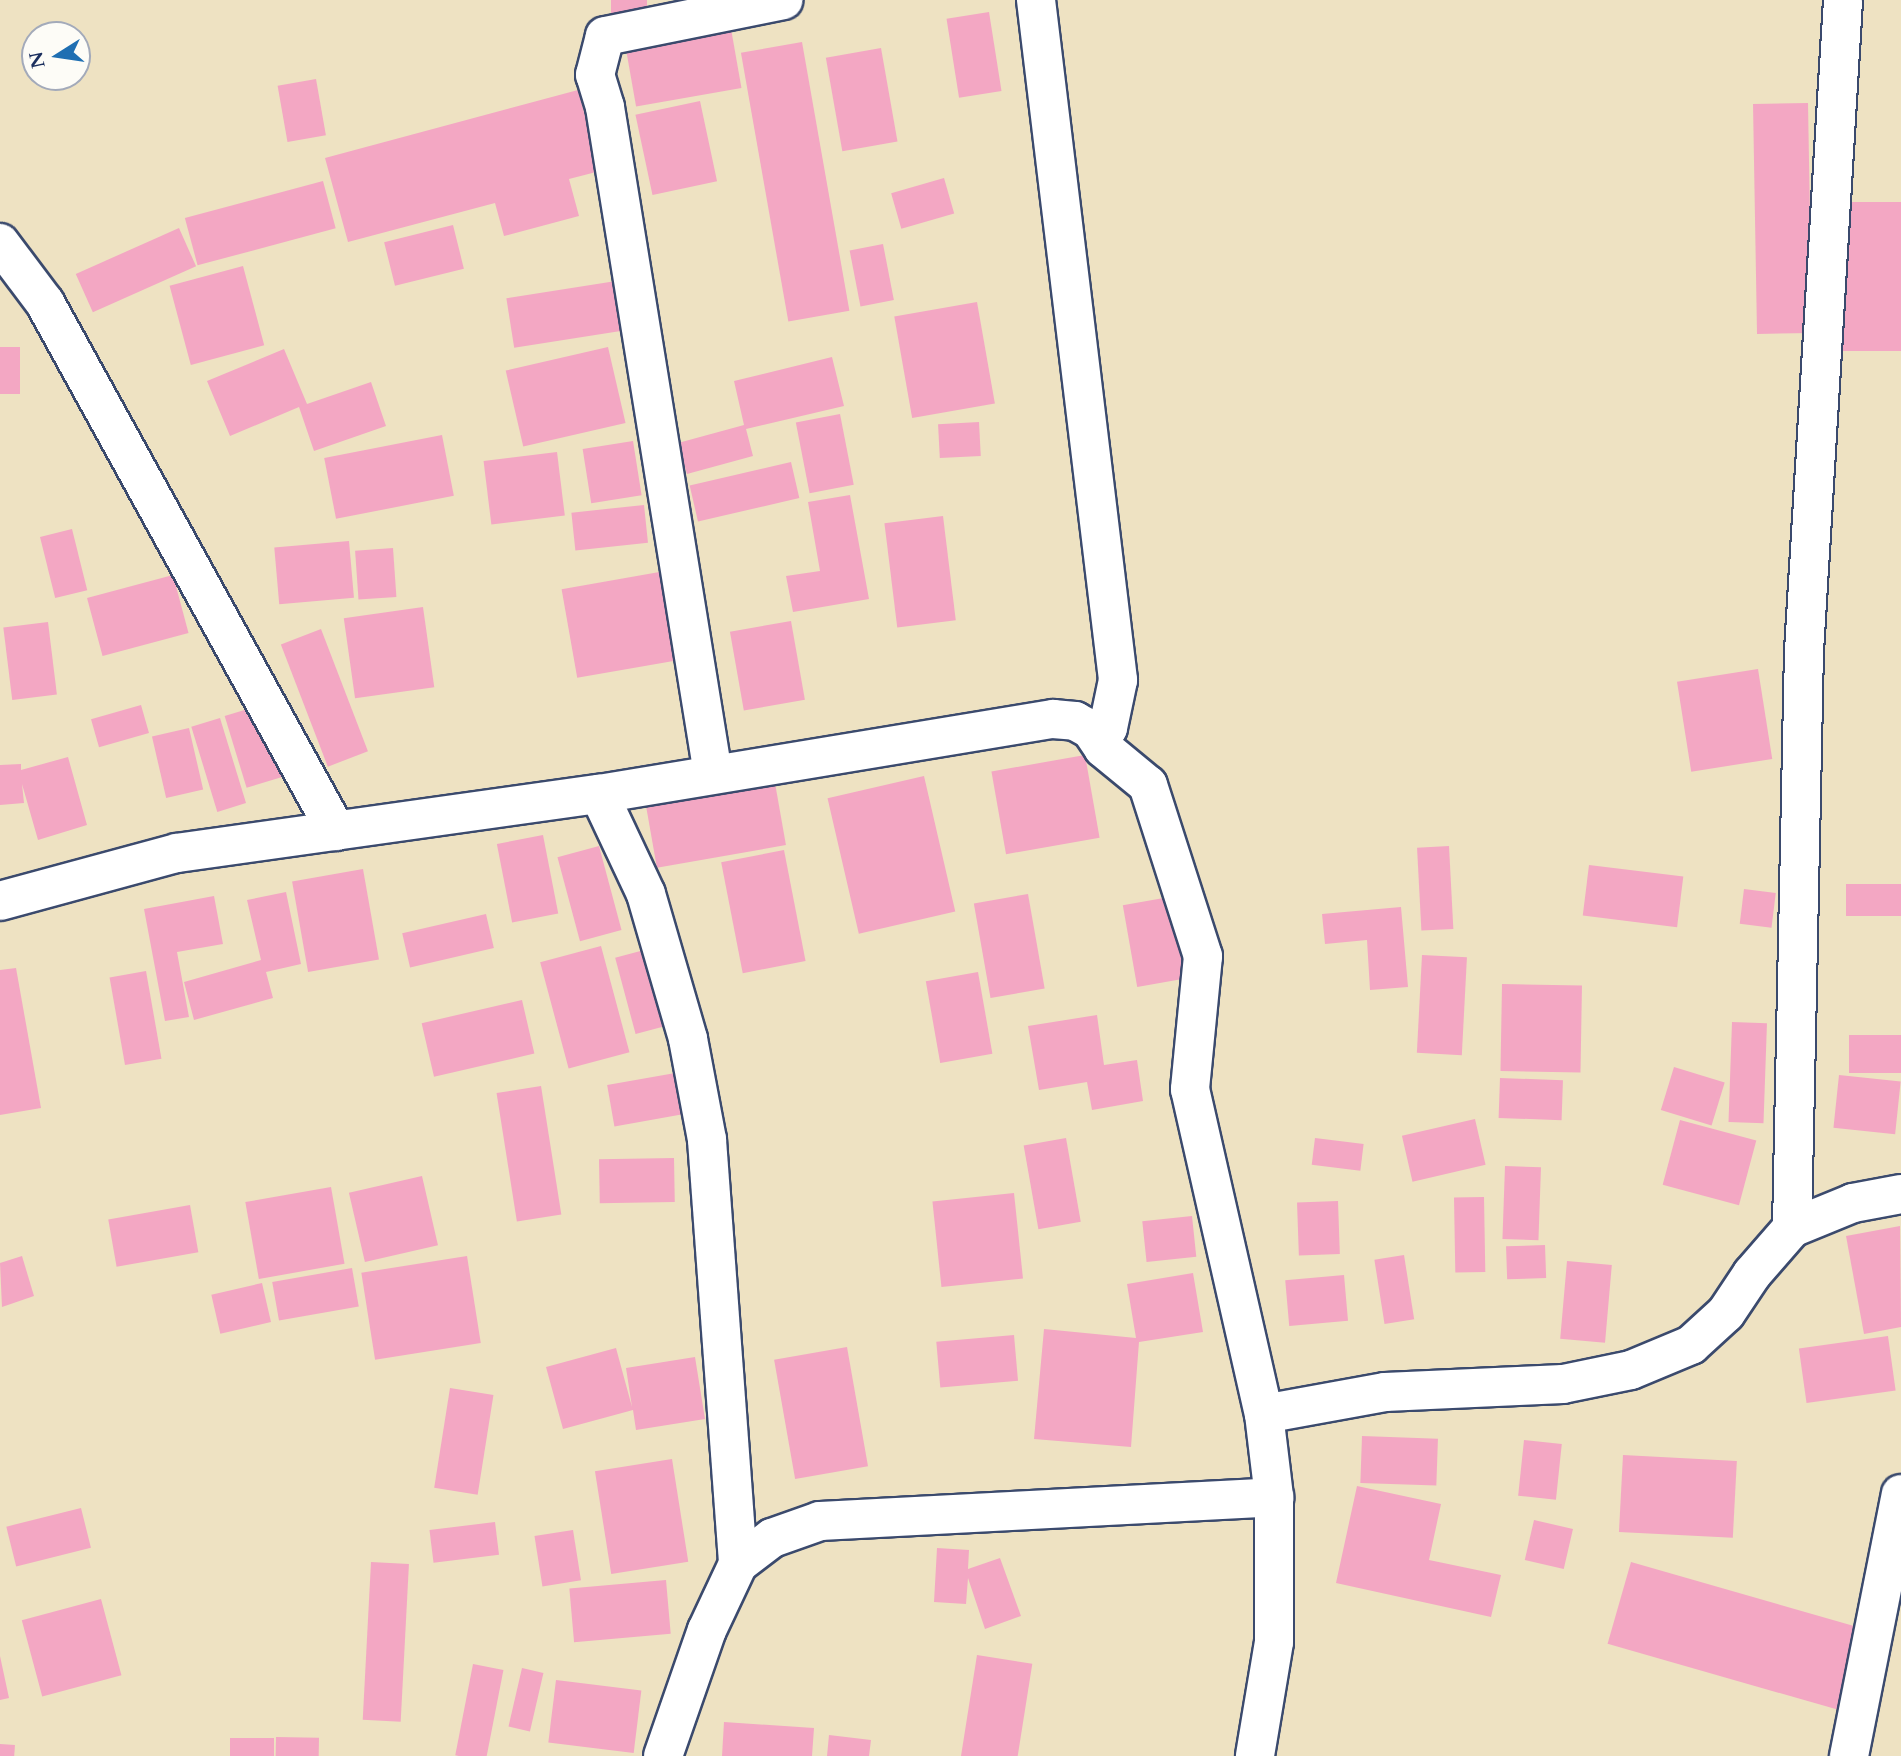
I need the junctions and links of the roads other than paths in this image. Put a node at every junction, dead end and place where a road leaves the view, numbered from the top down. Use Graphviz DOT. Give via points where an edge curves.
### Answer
graph roads {
  1 [pos="783,0"];
  2 [pos="1036,0"];
  3 [pos="1843,0"];
  4 [pos="0,243"];
  5 [pos="1091,730"];
  6 [pos="713,774"];
  7 [pos="599,794"];
  8 [pos="336,831"];
  9 [pos="0,901"];
  10 [pos="1901,1194"];
  11 [pos="1792,1228"];
  12 [pos="1264,1414"];
  13 [pos="1901,1493"];
  14 [pos="1274,1497"];
  15 [pos="738,1564"];
  16 [pos="663,1756"];
  17 [pos="1255,1756"];
  18 [pos="1849,1756"];
  1 -- 6 [label="street" via="605,36 595,75 605,107"];
  2 -- 5 [label="street" via="1118,680 1108,728"];
  3 -- 11 [label="street" via="1805,639"];
  4 -- 8 [label="street" via="45,303"];
  5 -- 6 [label="street" via="1075,721 1053,719"];
  5 -- 12 [label="street" via="1102,748 1147,785 1203,956 1190,1089"];
  6 -- 7 [label="street"];
  7 -- 8 [label="street"];
  7 -- 15 [label="street" via="646,894 688,1039 702,1115"];
  8 -- 9 [label="street" via="177,853"];
  10 -- 11 [label="street" via="1853,1203"];
  11 -- 12 [label="street" via="1726,1313 1691,1345 1632,1370 1563,1384 1385,1392"];
  12 -- 14 [label="street"];
  13 -- 18 [label="street"];
  14 -- 15 [label="street" via="820,1521 772,1538"];
  14 -- 17 [label="street" via="1274,1643"];
  15 -- 16 [label="street" via="707,1630"];
}
